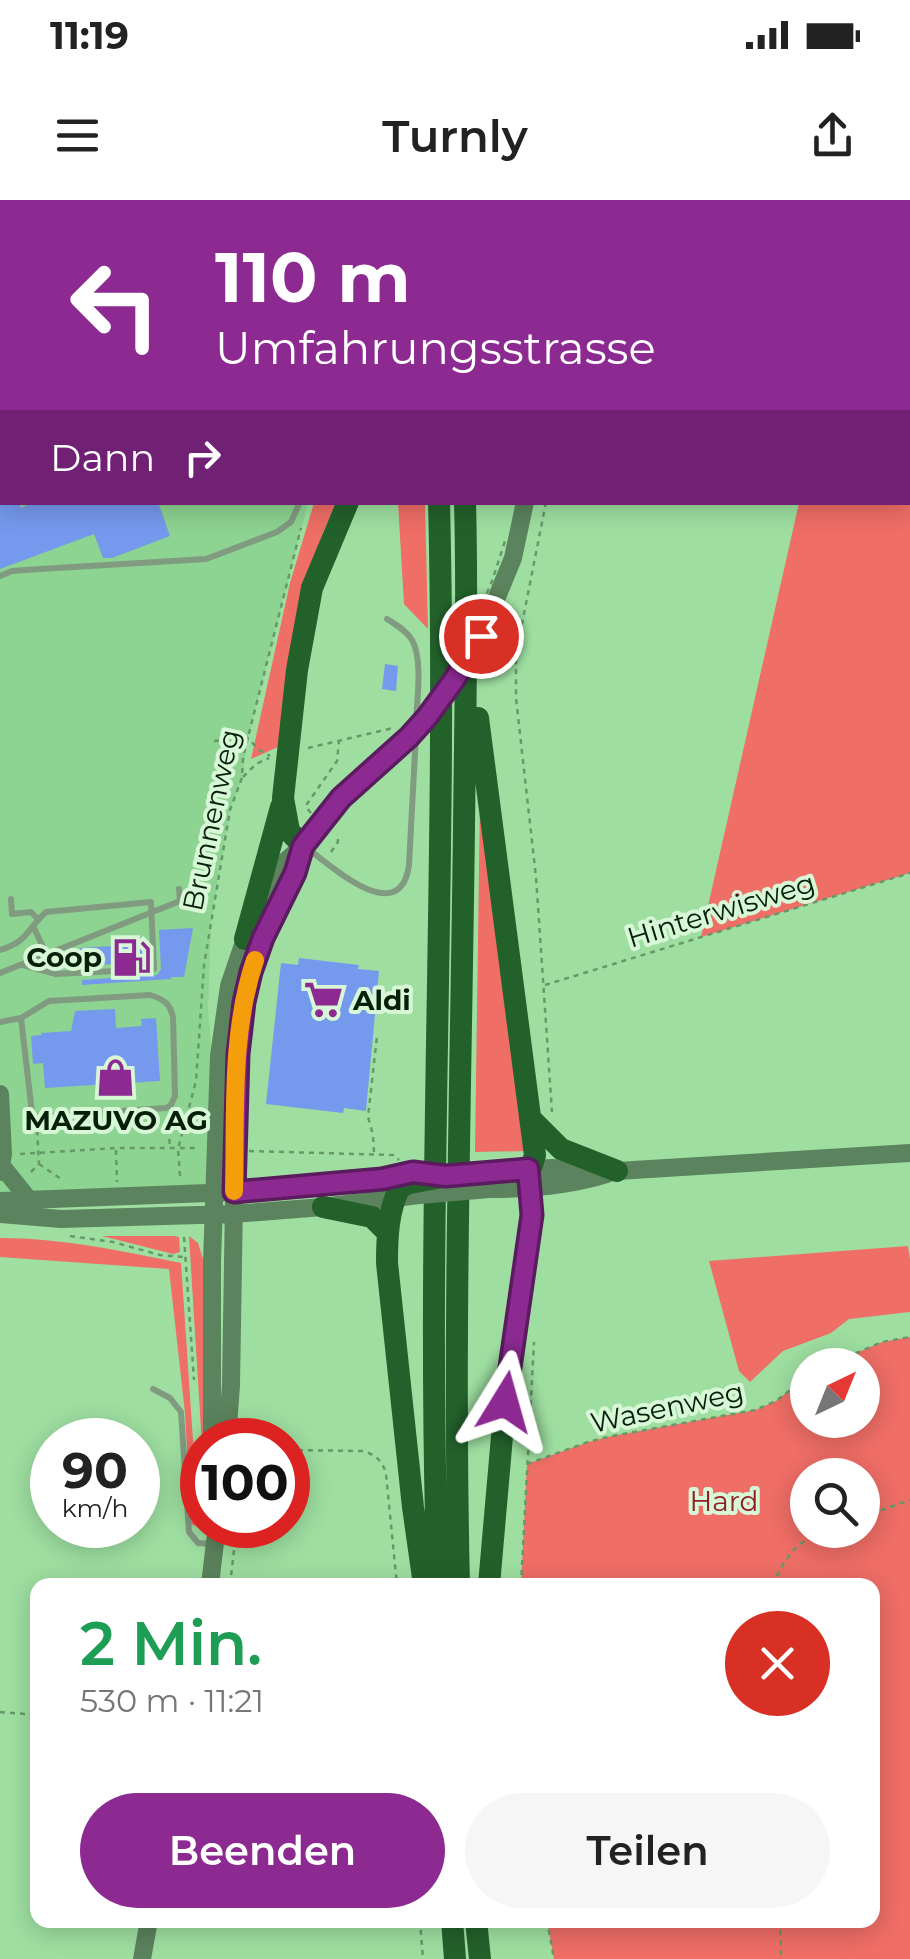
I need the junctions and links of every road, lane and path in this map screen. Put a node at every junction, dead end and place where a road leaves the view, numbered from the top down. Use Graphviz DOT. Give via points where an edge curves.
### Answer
graph roads {
  1 [pos="298,505"];
  2 [pos="347,505"];
  3 [pos="438,505"];
  4 [pos="465,505"];
  5 [pos="524,505"];
  6 [pos="545,505"];
  7 [pos="303,520"];
  8 [pos="0,576"];
  9 [pos="387,619"];
  10 [pos="466,625"];
  11 [pos="403,732"];
  12 [pos="248,738"];
  13 [pos="214,741"];
  14 [pos="339,741"];
  15 [pos="303,749"];
  16 [pos="242,778"];
  17 [pos="283,798"];
  18 [pos="308,810"];
  19 [pos="303,846"];
  20 [pos="910,872"];
  21 [pos="180,888"];
  22 [pos="10,899"];
  23 [pos="152,912"];
  24 [pos="36,923"];
  25 [pos="245,940"];
  26 [pos="0,950"];
  27 [pos="47,954"];
  28 [pos="22,965"];
  29 [pos="0,973"];
  30 [pos="56,974"];
  31 [pos="543,985"];
  32 [pos="21,1018"];
  33 [pos="0,1022"];
  34 [pos="378,1036"];
  35 [pos="196,1081"];
  36 [pos="184,1082"];
  37 [pos="0,1094"];
  38 [pos="166,1108"];
  39 [pos="36,1117"];
  40 [pos="541,1119"];
  41 [pos="1,1131"];
  42 [pos="116,1148"];
  43 [pos="202,1148"];
  44 [pos="170,1149"];
  45 [pos="178,1149"];
  46 [pos="248,1151"];
  47 [pos="910,1152"];
  48 [pos="38,1153"];
  49 [pos="374,1155"];
  50 [pos="2,1164"];
  51 [pos="39,1164"];
  52 [pos="616,1172"];
  53 [pos="446,1176"];
  54 [pos="180,1177"];
  55 [pos="528,1179"];
  56 [pos="487,1181"];
  57 [pos="408,1182"];
  58 [pos="67,1184"];
  59 [pos="225,1192"];
  60 [pos="117,1198"];
  61 [pos="30,1201"];
  62 [pos="0,1202"];
  63 [pos="323,1207"];
  64 [pos="0,1214"];
  65 [pos="224,1214"];
  66 [pos="388,1232"];
  67 [pos="64,1236"];
  68 [pos="184,1237"];
  69 [pos="186,1256"];
  70 [pos="535,1330"];
  71 [pos="910,1336"];
  72 [pos="868,1348"];
  73 [pos="153,1389"];
  74 [pos="790,1390"];
  75 [pos="195,1393"];
  76 [pos="180,1418"];
  77 [pos="207,1418"];
  78 [pos="229,1418"];
  79 [pos="310,1450"];
  80 [pos="527,1464"];
  81 [pos="910,1500"];
  82 [pos="880,1511"];
  83 [pos="214,1548"];
  84 [pos="234,1548"];
  85 [pos="796,1548"];
  86 [pos="211,1578"];
  87 [pos="231,1578"];
  88 [pos="396,1578"];
  89 [pos="423,1578"];
  90 [pos="438,1578"];
  91 [pos="458,1578"];
  92 [pos="490,1578"];
  93 [pos="521,1578"];
  94 [pos="776,1578"];
  95 [pos="0,1712"];
  96 [pos="30,1714"];
  97 [pos="148,1928"];
  98 [pos="421,1928"];
  99 [pos="453,1928"];
  100 [pos="477,1928"];
  101 [pos="548,1928"];
  102 [pos="780,1928"];
  103 [pos="142,1959"];
  104 [pos="423,1959"];
  105 [pos="455,1959"];
  106 [pos="480,1959"];
  107 [pos="554,1959"];
  108 [pos="780,1959"];
  1 -- 8 [label="lane" via="277,532 206,559"];
  2 -- 17 [label="highway" via="310,596"];
  3 -- 90 [label="highway"];
  4 -- 10 [label="highway"];
  5 -- 11 [label="main road, bridge" via="503,587 481,636 438,703"];
  6 -- 31 [label="path" via="516,663"];
  7 -- 12 [label="path, Brunnenweg"];
  9 -- 19 [label="lane" via="411,639 417,665 406,882 388,893 366,889"];
  10 -- 40 [label="highway" via="500,900"];
  10 -- 91 [label="highway"];
  11 -- 14 [label="path"];
  11 -- 19 [label="main road"];
  12 -- 13 [label="path"];
  12 -- 16 [label="path, Brunnenweg"];
  12 -- 16 [label="path" via="274,757"];
  14 -- 15 [label="path"];
  14 -- 18 [label="path" via="337,761"];
  16 -- 35 [label="path, Brunnenweg" via="208,936"];
  17 -- 19 [label="highway" via="289,831"];
  17 -- 25 [label="highway"];
  19 -- 25 [label="main road" via="283,864"];
  19 -- 59 [label="main road" via="244,1002"];
  20 -- 31 [label="path, Hinterwisweg"];
  21 -- 23 [label="lane" via="180,900"];
  22 -- 24 [label="lane" via="12,914 32,912"];
  23 -- 24 [label="lane" via="150,902 46,912"];
  23 -- 27 [label="lane"];
  23 -- 30 [label="lane" via="154,969"];
  24 -- 26 [label="lane" via="24,939"];
  24 -- 27 [label="lane"];
  25 -- 59 [label="main road" via="226,998 219,1056"];
  27 -- 28 [label="lane"];
  27 -- 30 [label="lane"];
  28 -- 29 [label="lane"];
  28 -- 30 [label="lane"];
  31 -- 40 [label="path"];
  32 -- 33 [label="lane"];
  32 -- 38 [label="lane" via="49,1002 150,995 166,1002 173,1017 175,1096"];
  32 -- 39 [label="lane"];
  34 -- 49 [label="path" via="368,1117"];
  35 -- 36 [label="path"];
  35 -- 45 [label="path, Brunnenweg"];
  37 -- 41 [label="main road"];
  38 -- 39 [label="lane"];
  38 -- 44 [label="path"];
  39 -- 48 [label="path"];
  40 -- 52 [label="highway" via="561,1149"];
  40 -- 55 [label="highway"];
  41 -- 50 [label="main road"];
  42 -- 44 [label="path"];
  42 -- 48 [label="path"];
  42 -- 60 [label="path"];
  43 -- 45 [label="path"];
  44 -- 45 [label="path"];
  45 -- 54 [label="path, Brunnenweg"];
  46 -- 49 [label="path"];
  47 -- 52 [label="main road"];
  48 -- 50 [label="path"];
  49 -- 57 [label="path" via="394,1155"];
  50 -- 61 [label="main road"];
  51 -- 58 [label="path"];
  52 -- 55 [label="main road" via="585,1181"];
  53 -- 56 [label="main road, bridge"];
  53 -- 57 [label="highway, bridge"];
  55 -- 56 [label="main road"];
  55 -- 92 [label="highway" via="532,1215 505,1402"];
  56 -- 57 [label="main road, bridge"];
  57 -- 59 [label="main road"];
  57 -- 63 [label="main road"];
  57 -- 66 [label="highway"];
  59 -- 60 [label="main road"];
  59 -- 65 [label="main road"];
  60 -- 61 [label="main road"];
  61 -- 62 [label="main road"];
  63 -- 65 [label="main road"];
  63 -- 66 [label="highway" via="372,1217"];
  64 -- 65 [label="main road"];
  65 -- 77 [label="main road" via="212,1262"];
  65 -- 78 [label="main road"];
  66 -- 89 [label="highway"];
  67 -- 69 [label="path"];
  68 -- 69 [label="path"];
  69 -- 75 [label="path"];
  70 -- 80 [label="path"];
  71 -- 72 [label="path"];
  73 -- 76 [label="lane" via="170,1398"];
  74 -- 80 [label="path, Wasenweg" via="755,1410 612,1436"];
  79 -- 88 [label="path" via="362,1451 382,1462"];
  80 -- 93 [label="path"];
  81 -- 82 [label="path"];
  83 -- 86 [label="main road"];
  84 -- 87 [label="path"];
  85 -- 94 [label="path"];
  95 -- 96 [label="path"];
  97 -- 103 [label="main road"];
  98 -- 104 [label="path"];
  99 -- 105 [label="highway"];
  100 -- 106 [label="highway"];
  101 -- 107 [label="path"];
  102 -- 108 [label="path"];
}
